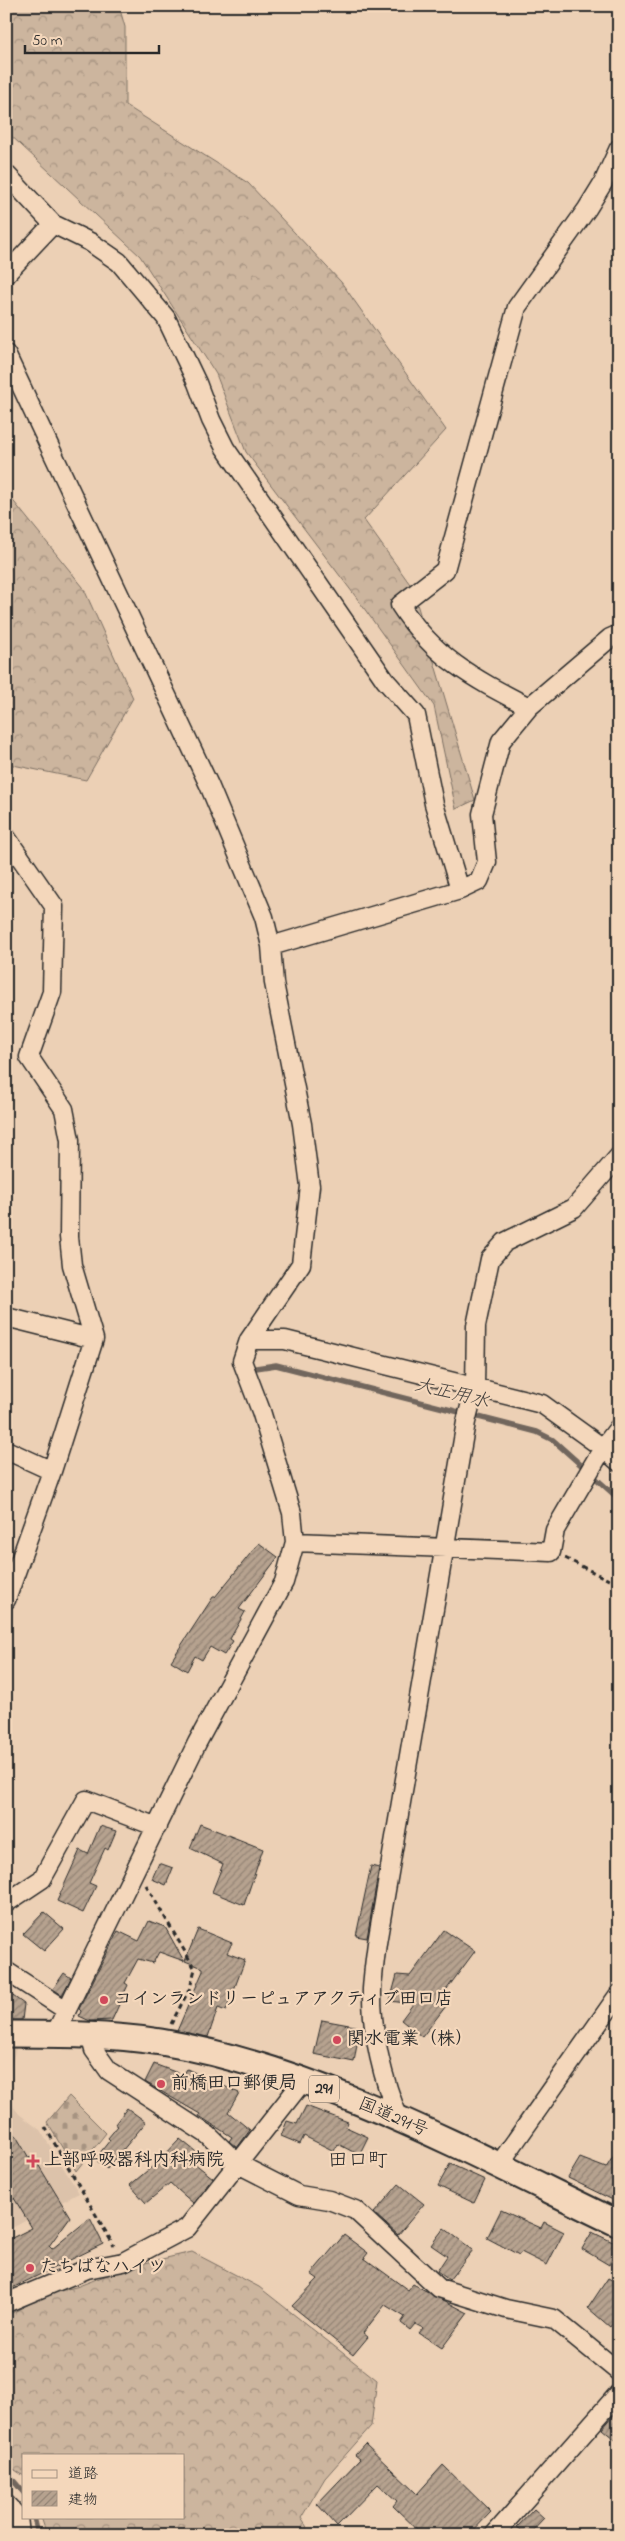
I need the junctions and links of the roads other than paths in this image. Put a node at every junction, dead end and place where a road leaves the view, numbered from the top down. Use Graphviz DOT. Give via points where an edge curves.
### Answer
graph roads {
  1 [pos="619,148"];
  2 [pos="6,174"];
  3 [pos="53,224"];
  4 [pos="6,274"];
  5 [pos="6,354"];
  6 [pos="619,634"];
  7 [pos="529,707"];
  8 [pos="6,837"];
  9 [pos="460,890"];
  10 [pos="270,946"];
  11 [pos="619,1156"];
  12 [pos="6,1317"];
  13 [pos="94,1338"];
  14 [pos="249,1340"];
  15 [pos="473,1392"];
  16 [pos="619,1427"];
  17 [pos="603,1448"];
  18 [pos="6,1450"];
  19 [pos="619,1462"];
  20 [pos="52,1471"];
  21 [pos="295,1542"];
  22 [pos="444,1546"];
  23 [pos="6,1600"];
  24 [pos="158,1826"];
  25 [pos="6,1903"];
  26 [pos="6,1971"];
  27 [pos="619,1994"];
  28 [pos="66,2010"];
  29 [pos="6,2034"];
  30 [pos="55,2034"];
  31 [pos="90,2035"];
  32 [pos="303,2081"];
  33 [pos="400,2120"];
  34 [pos="238,2164"];
  35 [pos="498,2166"];
  36 [pos="619,2224"];
  37 [pos="6,2303"];
  38 [pos="619,2372"];
  39 [pos="619,2393"];
  40 [pos="6,2504"];
  41 [pos="20,2535"];
  42 [pos="494,2535"];
  1 -- 7 [label="street" via="587,209 517,307 445,570 400,605 416,630 444,657"];
  2 -- 3 [label="street"];
  3 -- 4 [label="street"];
  3 -- 9 [label="street" via="90,242 119,262 166,318 225,448 385,680 416,715 434,804"];
  5 -- 10 [label="street" via="209,785 264,917"];
  6 -- 7 [label="street" via="610,638"];
  7 -- 9 [label="street" via="501,741 482,814 487,862 479,881"];
  8 -- 13 [label="street" via="54,906 52,992 29,1057 64,1109 70,1140 69,1237 72,1265"];
  9 -- 10 [label="street"];
  10 -- 14 [label="street" via="310,1186 301,1264"];
  11 -- 15 [label="street" via="574,1208 505,1242 490,1259 476,1326"];
  12 -- 13 [label="street"];
  13 -- 20 [label="street"];
  14 -- 15 [label="street" via="285,1340"];
  14 -- 21 [label="street" via="242,1361 292,1513"];
  15 -- 17 [label="street" via="542,1404"];
  15 -- 22 [label="street"];
  16 -- 17 [label="street"];
  17 -- 19 [label="street"];
  17 -- 22 [label="street" via="555,1530 551,1552"];
  18 -- 20 [label="street"];
  20 -- 23 [label="street"];
  21 -- 22 [label="street"];
  21 -- 24 [label="street" via="284,1582 197,1743"];
  22 -- 33 [label="street" via="377,1943 372,1990 388,2092"];
  24 -- 25 [label="street" via="86,1800 42,1879"];
  24 -- 28 [label="street"];
  26 -- 28 [label="street"];
  27 -- 35 [label="street"];
  28 -- 30 [label="street"];
  29 -- 30 [label="highway, 国道291号 / 291"];
  30 -- 31 [label="highway, 国道291号 / 291"];
  31 -- 32 [label="highway, 国道291号 / 291" via="161,2042 249,2063"];
  31 -- 34 [label="street" via="94,2050 109,2071 208,2135"];
  32 -- 33 [label="highway, 国道291号 / 291"];
  32 -- 34 [label="street"];
  33 -- 35 [label="highway, 国道291号 / 291"];
  34 -- 37 [label="street" via="187,2228 123,2262 87,2269"];
  34 -- 38 [label="street" via="299,2195 329,2200 355,2210 439,2288 506,2310 554,2320"];
  35 -- 36 [label="highway, 国道291号 / 291"];
  39 -- 42 [label="street"];
  40 -- 41 [label="street" via="18,2517"];
}
